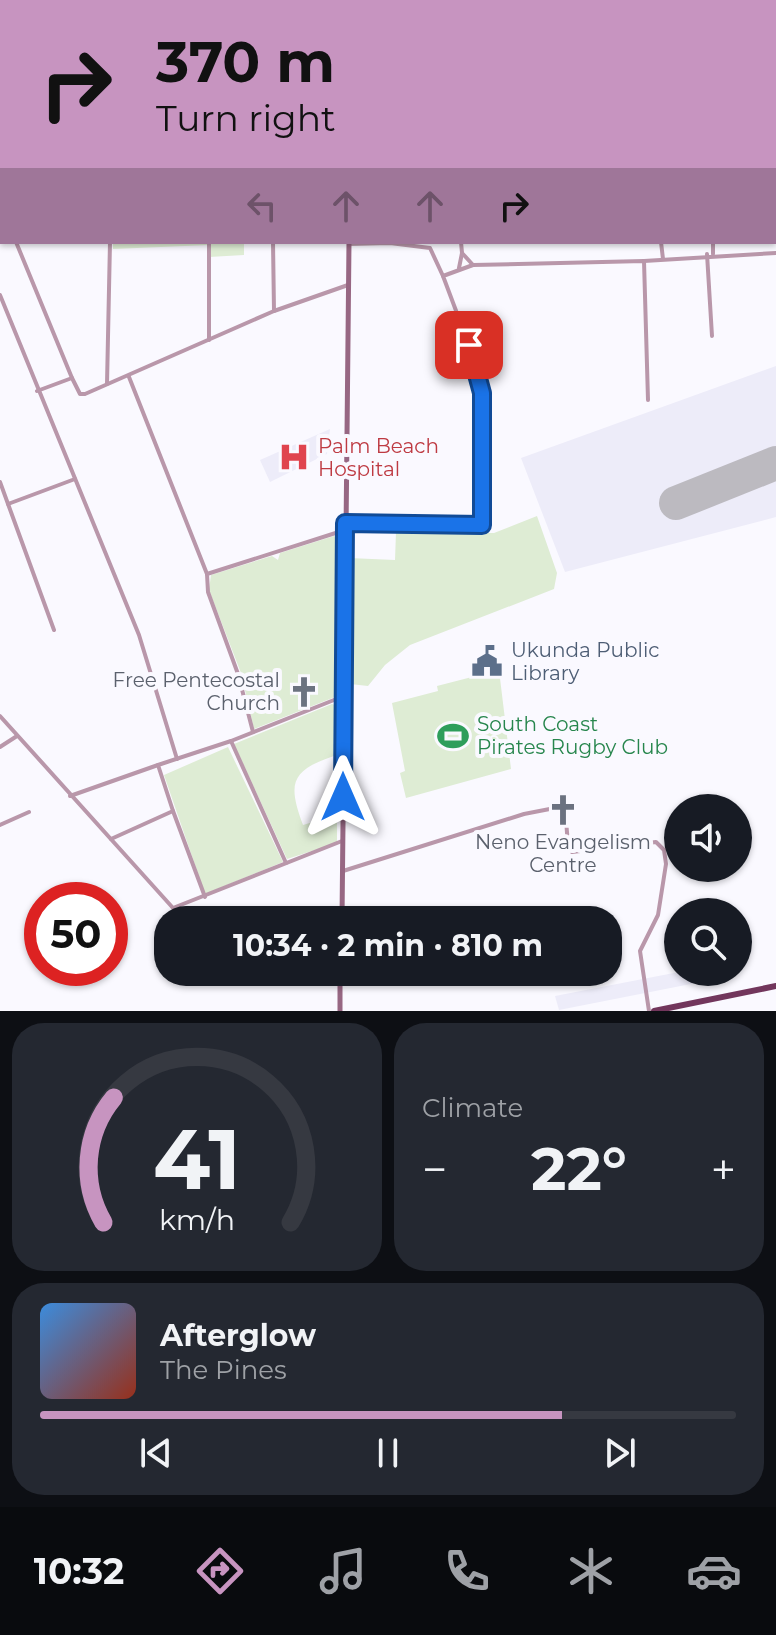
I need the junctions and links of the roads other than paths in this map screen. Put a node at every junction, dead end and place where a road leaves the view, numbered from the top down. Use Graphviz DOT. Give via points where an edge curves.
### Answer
graph roads {
  1 [pos="17,244"];
  2 [pos="110,244"];
  3 [pos="209,244"];
  4 [pos="273,244"];
  5 [pos="349,244"];
  6 [pos="398,244"];
  7 [pos="461,244"];
  8 [pos="661,244"];
  9 [pos="712,244"];
  10 [pos="462,253"];
  11 [pos="773,253"];
  12 [pos="710,254"];
  13 [pos="663,259"];
  14 [pos="644,261"];
  15 [pos="473,265"];
  16 [pos="459,268"];
  17 [pos="443,276"];
  18 [pos="348,285"];
  19 [pos="0,295"];
  20 [pos="274,311"];
  21 [pos="712,336"];
  22 [pos="209,340"];
  23 [pos="129,377"];
  24 [pos="72,378"];
  25 [pos="107,384"];
  26 [pos="37,391"];
  27 [pos="648,400"];
  28 [pos="75,479"];
  29 [pos="0,482"];
  30 [pos="8,504"];
  31 [pos="345,527"];
  32 [pos="207,574"];
  33 [pos="54,630"];
  34 [pos="344,696"];
  35 [pos="0,716"];
  36 [pos="253,732"];
  37 [pos="17,736"];
  38 [pos="231,741"];
  39 [pos="0,747"];
  40 [pos="177,759"];
  41 [pos="158,765"];
  42 [pos="70,796"];
  43 [pos="173,811"];
  44 [pos="29,812"];
  45 [pos="0,825"];
  46 [pos="111,839"];
  47 [pos="342,841"];
  48 [pos="286,863"];
  49 [pos="343,871"];
  50 [pos="205,897"];
  51 [pos="342,906"];
  52 [pos="340,986"];
  53 [pos="776,986"];
  54 [pos="340,1011"];
  55 [pos="651,1011"];
  1 -- 24 [label="street"];
  2 -- 25 [label="street"];
  3 -- 22 [label="street"];
  4 -- 20 [label="street"];
  5 -- 18 [label="main road"];
  6 -- 17 [label="street" via="430,248"];
  7 -- 10 [label="street"];
  8 -- 13 [label="street"];
  9 -- 12 [label="street"];
  10 -- 15 [label="street"];
  10 -- 16 [label="street"];
  11 -- 12 [label="street"];
  12 -- 13 [label="street"];
  12 -- 21 [label="street"];
  13 -- 14 [label="street"];
  14 -- 15 [label="street"];
  14 -- 27 [label="street"];
  15 -- 16 [label="street"];
  16 -- 17 [label="street"];
  17 -- 31 [label="street" via="479,372 482,523"];
  18 -- 20 [label="street"];
  18 -- 31 [label="main road"];
  19 -- 26 [label="street"];
  20 -- 22 [label="street"];
  22 -- 23 [label="street"];
  23 -- 25 [label="street"];
  23 -- 32 [label="street"];
  24 -- 25 [label="street" via="82,395"];
  24 -- 26 [label="street"];
  26 -- 28 [label="street"];
  28 -- 30 [label="street"];
  28 -- 40 [label="street" via="139,635"];
  29 -- 30 [label="street"];
  30 -- 33 [label="street"];
  31 -- 32 [label="street"];
  31 -- 34 [label="main road"];
  32 -- 36 [label="street" via="208,592"];
  34 -- 36 [label="street"];
  34 -- 47 [label="main road"];
  35 -- 37 [label="street"];
  36 -- 38 [label="street"];
  37 -- 39 [label="street"];
  37 -- 42 [label="street"];
  38 -- 40 [label="street"];
  38 -- 48 [label="street"];
  40 -- 41 [label="street"];
  41 -- 42 [label="street"];
  41 -- 43 [label="street"];
  42 -- 46 [label="street"];
  43 -- 46 [label="street"];
  43 -- 50 [label="street"];
  44 -- 45 [label="street"];
  46 -- 50 [label="street" via="168,905"];
  47 -- 48 [label="street"];
  47 -- 49 [label="main road"];
  48 -- 50 [label="street"];
  49 -- 51 [label="main road"];
  49 -- 55 [label="street" via="560,807 572,852 656,842 666,864 658,915 640,951"];
  52 -- 54 [label="main road"];
  53 -- 55 [label="highway"];
}
